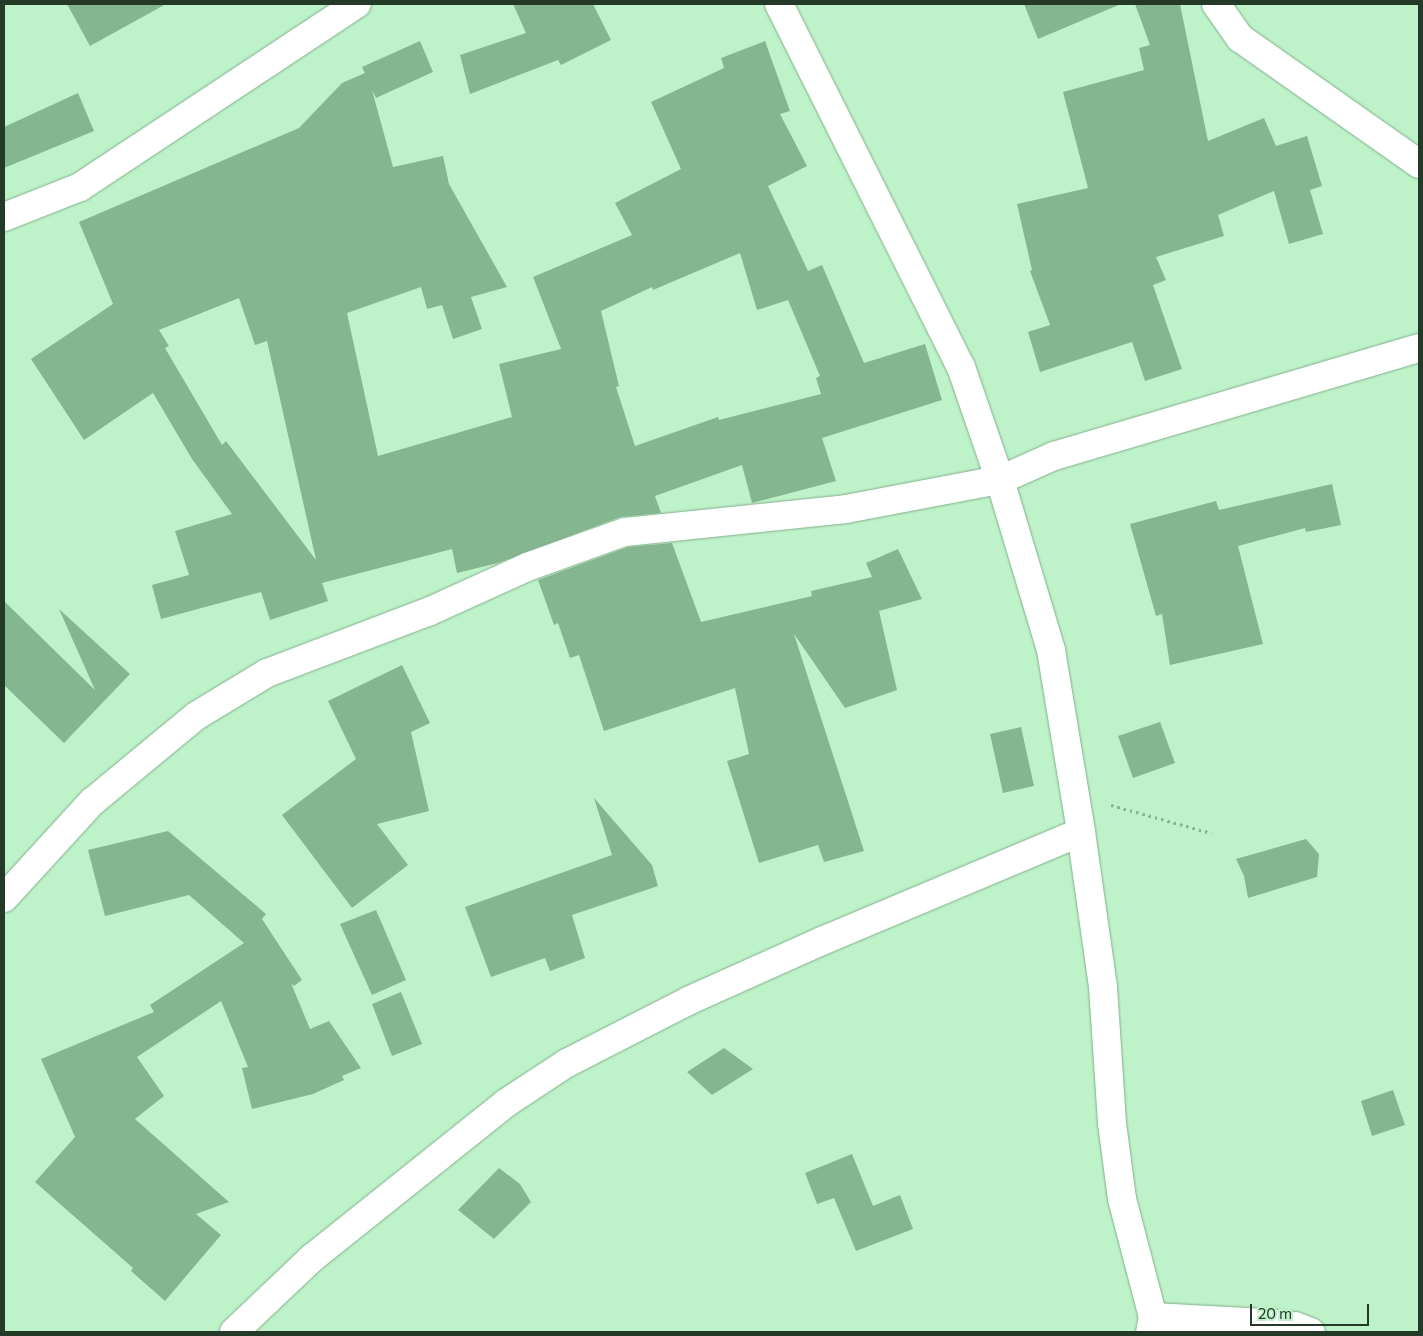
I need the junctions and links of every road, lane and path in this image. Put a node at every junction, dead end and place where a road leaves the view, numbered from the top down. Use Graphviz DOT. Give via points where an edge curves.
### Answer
graph roads {
  1 [pos="357,4"];
  2 [pos="779,4"];
  3 [pos="1216,4"];
  4 [pos="1419,164"];
  5 [pos="4,217"];
  6 [pos="1419,348"];
  7 [pos="1000,480"];
  8 [pos="1075,792"];
  9 [pos="1082,832"];
  10 [pos="1211,833"];
  11 [pos="4,898"];
  12 [pos="1152,1325"];
  13 [pos="234,1332"];
  14 [pos="1311,1332"];
  1 -- 5 [label="street" via="80,187"];
  2 -- 7 [label="street" via="961,367"];
  3 -- 4 [label="street" via="1240,38"];
  6 -- 7 [label="street" via="1054,456"];
  7 -- 8 [label="street" via="1051,650"];
  7 -- 11 [label="street" via="917,499 846,509 625,532 527,567 428,612 268,673 196,716 92,802"];
  8 -- 9 [label="street"];
  8 -- 10 [label="path" via="1136,814"];
  9 -- 12 [label="street" via="1102,987 1112,1124 1122,1199"];
  9 -- 13 [label="street" via="690,1000 567,1063 506,1103 312,1258"];
  12 -- 14 [label="street" via="1265,1322"];
}
